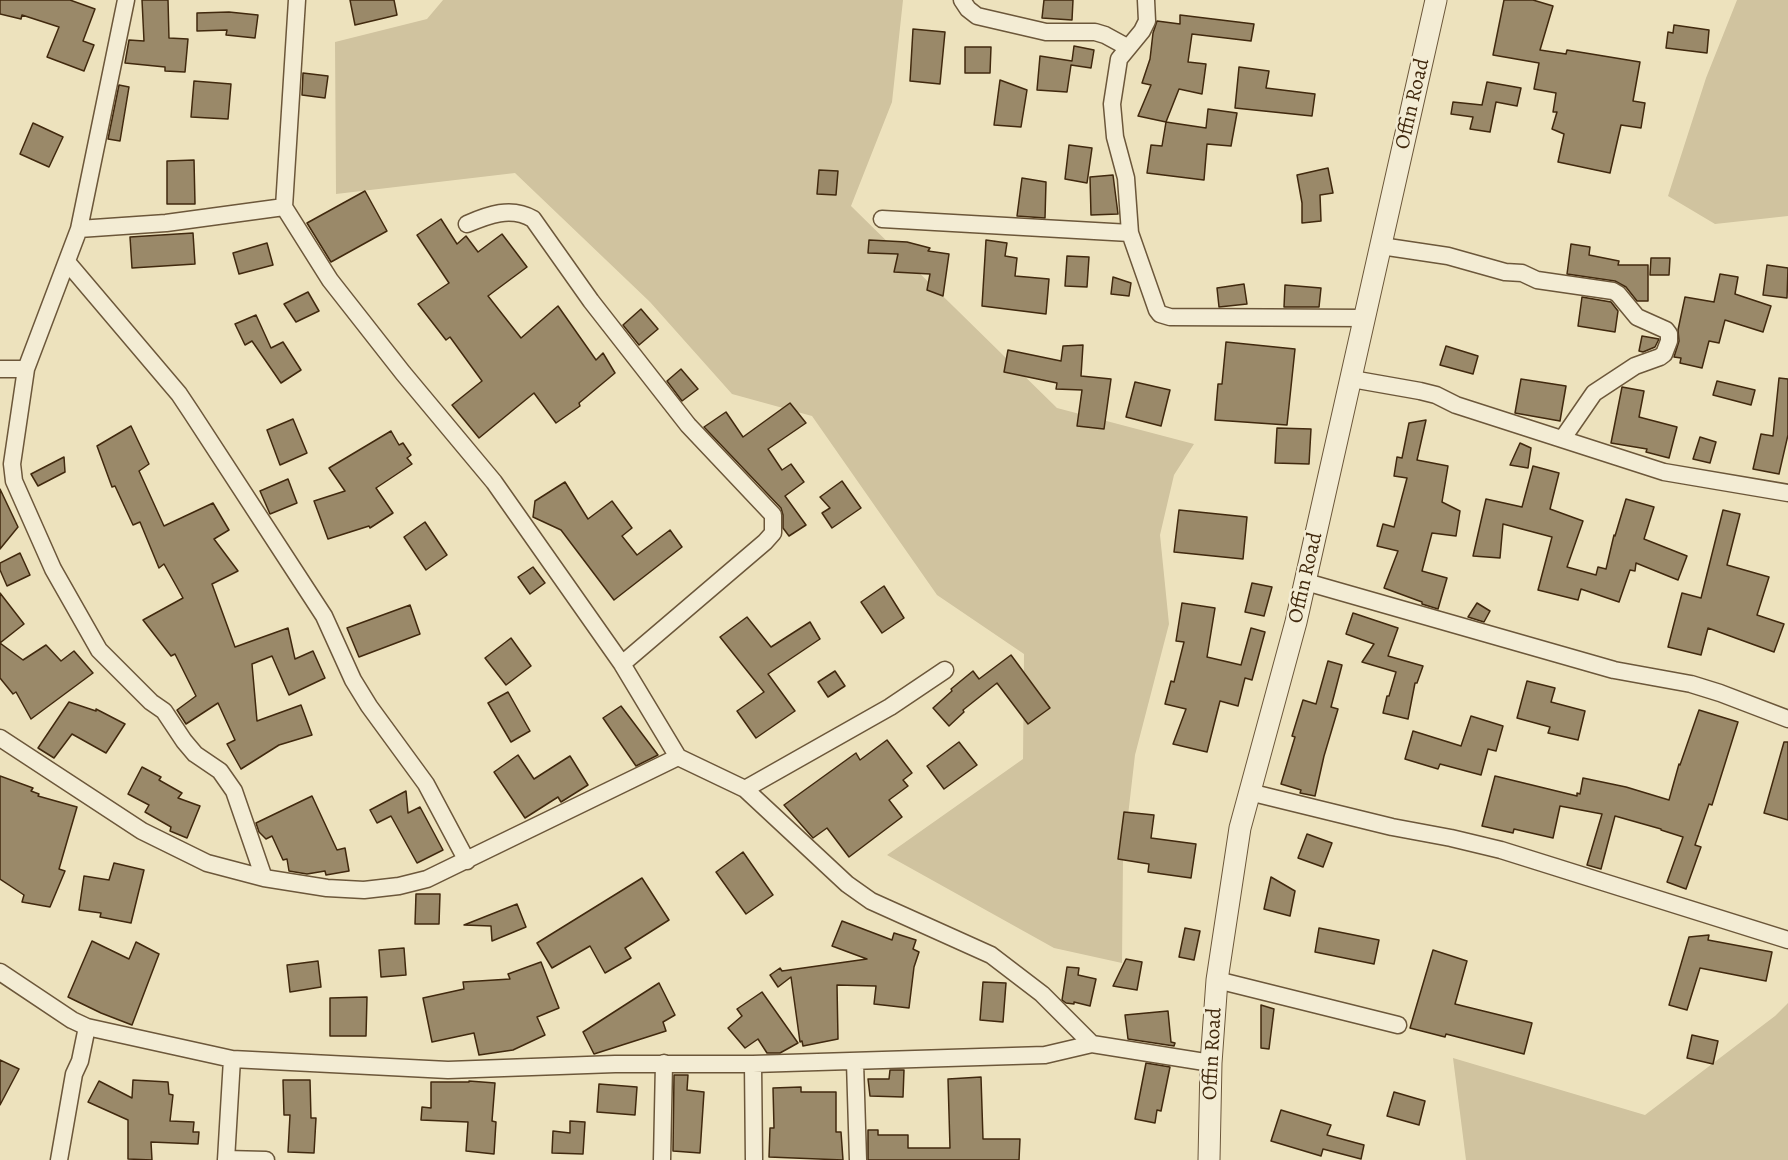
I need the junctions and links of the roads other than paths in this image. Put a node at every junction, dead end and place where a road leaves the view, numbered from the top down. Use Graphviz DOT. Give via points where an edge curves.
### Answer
graph roads {
  1 [pos="126,0"];
  2 [pos="297,0"];
  3 [pos="962,0"];
  4 [pos="1146,0"];
  5 [pos="1436,0"];
  6 [pos="1127,47"];
  7 [pos="284,207"];
  8 [pos="882,219"];
  9 [pos="466,224"];
  10 [pos="79,230"];
  11 [pos="1130,232"];
  12 [pos="1381,246"];
  13 [pos="67,262"];
  14 [pos="1365,318"];
  15 [pos="0,369"];
  16 [pos="26,369"];
  17 [pos="1352,379"];
  18 [pos="1563,438"];
  19 [pos="1786,490"];
  20 [pos="1306,582"];
  21 [pos="622,664"];
  22 [pos="945,670"];
  23 [pos="1788,719"];
  24 [pos="0,738"];
  25 [pos="678,757"];
  26 [pos="745,789"];
  27 [pos="1249,792"];
  28 [pos="467,861"];
  29 [pos="264,878"];
  30 [pos="1788,940"];
  31 [pos="0,972"];
  32 [pos="1217,980"];
  33 [pos="1398,1024"];
  34 [pos="87,1027"];
  35 [pos="1092,1044"];
  36 [pos="232,1059"];
  37 [pos="855,1062"];
  38 [pos="664,1063"];
  39 [pos="1211,1063"];
  40 [pos="753,1064"];
  41 [pos="226,1159"];
  42 [pos="58,1160"];
  43 [pos="266,1160"];
  44 [pos="662,1160"];
  45 [pos="754,1160"];
  46 [pos="858,1160"];
  47 [pos="1209,1160"];
  1 -- 10 [label="street"];
  2 -- 7 [label="street"];
  3 -- 6 [label="street" via="977,16 1046,32 1095,32"];
  4 -- 6 [label="street" via="1147,21"];
  5 -- 12 [label="street, Offin Road"];
  6 -- 11 [label="street" via="1119,59 1112,104 1115,137 1126,178"];
  7 -- 10 [label="street" via="166,224"];
  7 -- 21 [label="street" via="330,280 494,482"];
  8 -- 11 [label="street"];
  9 -- 21 [label="street" via="489,214 522,213 533,219 688,425 772,515 773,533 765,542"];
  10 -- 13 [label="street"];
  11 -- 14 [label="street" via="1160,314"];
  12 -- 14 [label="street, Offin Road"];
  12 -- 18 [label="street" via="1448,256 1537,280 1613,291 1637,317 1669,333 1665,354 1635,366 1594,393"];
  13 -- 16 [label="street"];
  13 -- 28 [label="street" via="179,394 324,616 353,680 426,784"];
  14 -- 17 [label="street, Offin Road"];
  15 -- 16 [label="street"];
  16 -- 29 [label="street" via="12,464 14,481 53,569 99,650 164,711 195,754 220,771 234,791"];
  17 -- 18 [label="street" via="1436,395 1456,405"];
  17 -- 20 [label="street, Offin Road"];
  18 -- 19 [label="street" via="1664,472"];
  20 -- 23 [label="street" via="1614,670 1690,684"];
  20 -- 27 [label="street, Offin Road"];
  21 -- 25 [label="street"];
  22 -- 26 [label="street" via="890,707"];
  24 -- 29 [label="street" via="142,831 207,863"];
  25 -- 26 [label="street"];
  25 -- 28 [label="street"];
  26 -- 35 [label="street" via="855,890 871,901 991,955 1042,994"];
  27 -- 30 [label="street" via="1501,850"];
  27 -- 32 [label="street, Offin Road"];
  28 -- 29 [label="street" via="427,879 364,890"];
  31 -- 34 [label="street"];
  32 -- 33 [label="street"];
  32 -- 39 [label="street, Offin Road"];
  34 -- 36 [label="street"];
  34 -- 42 [label="street"];
  35 -- 37 [label="street" via="1045,1055"];
  35 -- 39 [label="street"];
  36 -- 38 [label="street" via="447,1070"];
  36 -- 41 [label="street"];
  37 -- 40 [label="street"];
  37 -- 46 [label="street"];
  38 -- 40 [label="street"];
  38 -- 44 [label="street"];
  39 -- 47 [label="street, Offin Road"];
  40 -- 45 [label="street"];
  41 -- 43 [label="street"];
}
